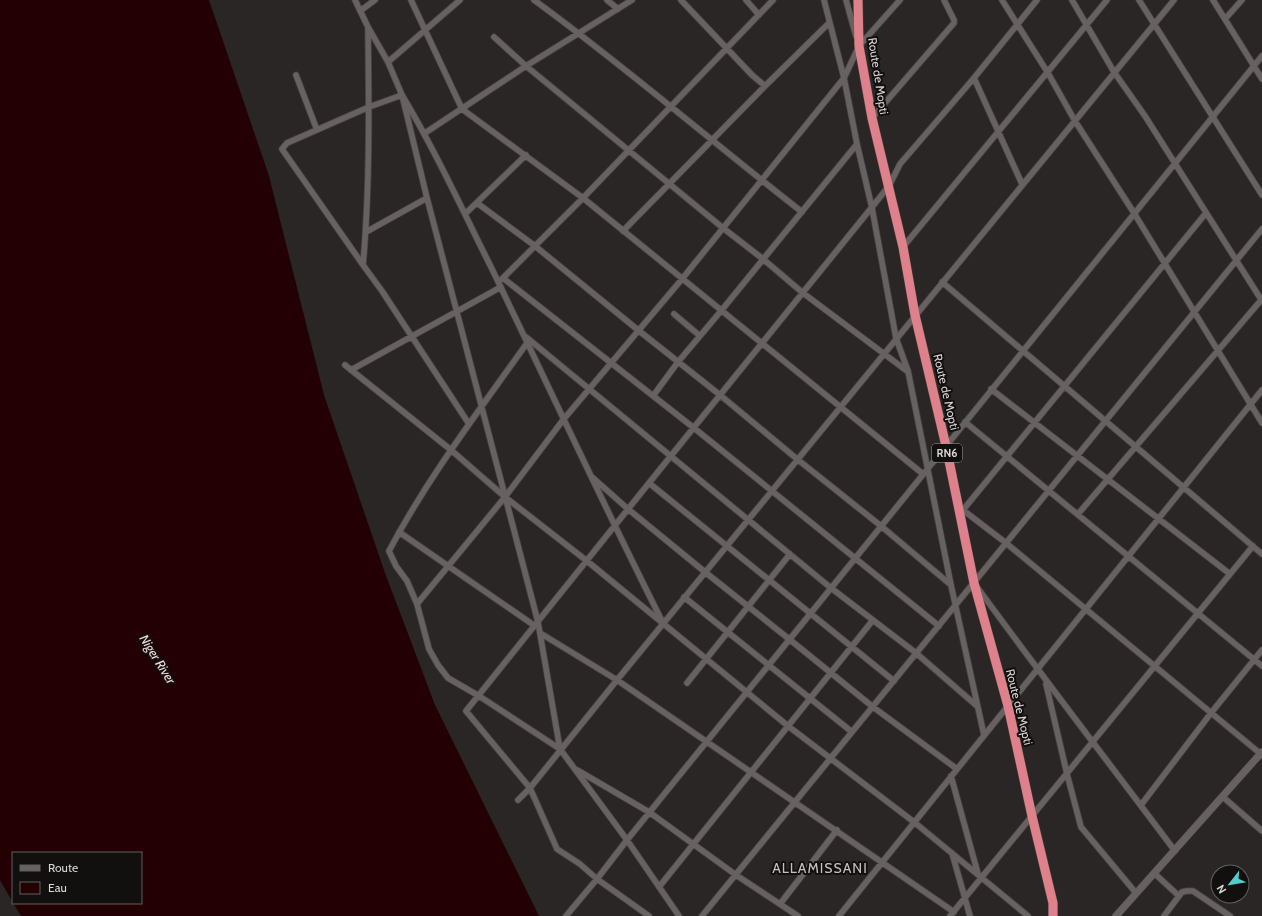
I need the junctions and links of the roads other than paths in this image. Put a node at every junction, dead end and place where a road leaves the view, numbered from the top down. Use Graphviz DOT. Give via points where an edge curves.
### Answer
graph roads {
  1 [pos="355,0"];
  2 [pos="375,0"];
  3 [pos="411,0"];
  4 [pos="460,0"];
  5 [pos="534,0"];
  6 [pos="607,0"];
  7 [pos="632,0"];
  8 [pos="681,0"];
  9 [pos="746,0"];
  10 [pos="773,0"];
  11 [pos="824,0"];
  12 [pos="846,0"];
  13 [pos="858,0"];
  14 [pos="900,0"];
  15 [pos="944,0"];
  16 [pos="1002,0"];
  17 [pos="1037,0"];
  18 [pos="1072,0"];
  19 [pos="1107,0"];
  20 [pos="1139,0"];
  21 [pos="1174,0"];
  22 [pos="1213,0"];
  23 [pos="1242,0"];
  24 [pos="618,9"];
  25 [pos="360,11"];
  26 [pos="759,15"];
  27 [pos="1225,19"];
  28 [pos="829,23"];
  29 [pos="1017,24"];
  30 [pos="1087,24"];
  31 [pos="1154,24"];
  32 [pos="368,27"];
  33 [pos="424,30"];
  34 [pos="579,33"];
  35 [pos="494,37"];
  36 [pos="859,46"];
  37 [pos="727,48"];
  38 [pos="1262,56"];
  39 [pos="388,62"];
  40 [pos="1254,65"];
  41 [pos="526,66"];
  42 [pos="1114,72"];
  43 [pos="1048,73"];
  44 [pos="296,75"];
  45 [pos="844,78"];
  46 [pos="974,78"];
  47 [pos="1262,79"];
  48 [pos="765,86"];
  49 [pos="402,95"];
  50 [pos="671,106"];
  51 [pos="369,107"];
  52 [pos="462,109"];
  53 [pos="1212,117"];
  54 [pos="872,118"];
  55 [pos="1075,121"];
  56 [pos="317,130"];
  57 [pos="999,132"];
  58 [pos="425,133"];
  59 [pos="713,140"];
  60 [pos="857,144"];
  61 [pos="629,151"];
  62 [pos="526,155"];
  63 [pos="1174,164"];
  64 [pos="761,180"];
  65 [pos="669,184"];
  66 [pos="1022,184"];
  67 [pos="889,186"];
  68 [pos="1262,195"];
  69 [pos="427,198"];
  70 [pos="583,198"];
  71 [pos="477,203"];
  72 [pos="872,208"];
  73 [pos="802,212"];
  74 [pos="1134,213"];
  75 [pos="1206,213"];
  76 [pos="465,214"];
  77 [pos="723,228"];
  78 [pos="1262,229"];
  79 [pos="623,230"];
  80 [pos="366,232"];
  81 [pos="535,246"];
  82 [pos="903,247"];
  83 [pos="763,259"];
  84 [pos="1236,260"];
  85 [pos="1164,264"];
  86 [pos="363,266"];
  87 [pos="504,278"];
  88 [pos="682,279"];
  89 [pos="942,282"];
  90 [pos="499,285"];
  91 [pos="803,293"];
  92 [pos="1262,300"];
  93 [pos="721,311"];
  94 [pos="1194,312"];
  95 [pos="457,313"];
  96 [pos="674,314"];
  97 [pos="915,314"];
  98 [pos="638,330"];
  99 [pos="411,336"];
  100 [pos="524,336"];
  101 [pos="700,336"];
  102 [pos="896,338"];
  103 [pos="527,343"];
  104 [pos="761,344"];
  105 [pos="1023,350"];
  106 [pos="1217,351"];
  107 [pos="884,353"];
  108 [pos="610,362"];
  109 [pos="678,362"];
  110 [pos="345,365"];
  111 [pos="351,370"];
  112 [pos="908,371"];
  113 [pos="1064,386"];
  114 [pos="991,389"];
  115 [pos="589,390"];
  116 [pos="1262,390"];
  117 [pos="720,395"];
  118 [pos="653,396"];
  119 [pos="1251,404"];
  120 [pos="481,407"];
  121 [pos="840,407"];
  122 [pos="563,420"];
  123 [pos="1106,421"];
  124 [pos="965,422"];
  125 [pos="1034,422"];
  126 [pos="1262,423"];
  127 [pos="469,424"];
  128 [pos="694,428"];
  129 [pos="946,446"];
  130 [pos="1136,446"];
  131 [pos="451,450"];
  132 [pos="671,456"];
  133 [pos="1006,456"];
  134 [pos="1077,456"];
  135 [pos="797,459"];
  136 [pos="925,471"];
  137 [pos="590,475"];
  138 [pos="1107,479"];
  139 [pos="649,483"];
  140 [pos="1184,487"];
  141 [pos="1049,490"];
  142 [pos="771,491"];
  143 [pos="505,497"];
  144 [pos="960,508"];
  145 [pos="628,509"];
  146 [pos="1078,514"];
  147 [pos="1158,518"];
  148 [pos="748,520"];
  149 [pos="881,526"];
  150 [pos="614,527"];
  151 [pos="398,532"];
  152 [pos="1006,543"];
  153 [pos="726,546"];
  154 [pos="1253,546"];
  155 [pos="790,554"];
  156 [pos="1262,554"];
  157 [pos="1128,556"];
  158 [pos="855,558"];
  159 [pos="587,561"];
  160 [pos="449,566"];
  161 [pos="705,572"];
  162 [pos="1230,574"];
  163 [pos="769,581"];
  164 [pos="974,582"];
  165 [pos="951,585"];
  166 [pos="831,588"];
  167 [pos="684,597"];
  168 [pos="417,604"];
  169 [pos="956,605"];
  170 [pos="748,607"];
  171 [pos="1085,610"];
  172 [pos="1198,613"];
  173 [pos="810,614"];
  174 [pos="873,620"];
  175 [pos="663,623"];
  176 [pos="536,624"];
  177 [pos="938,626"];
  178 [pos="728,632"];
  179 [pos="540,633"];
  180 [pos="789,639"];
  181 [pos="851,647"];
  182 [pos="1262,650"];
  183 [pos="916,653"];
  184 [pos="707,659"];
  185 [pos="1254,659"];
  186 [pos="768,665"];
  187 [pos="1154,666"];
  188 [pos="1262,666"];
  189 [pos="1037,670"];
  190 [pos="831,673"];
  191 [pos="616,680"];
  192 [pos="894,681"];
  193 [pos="1046,681"];
  194 [pos="687,683"];
  195 [pos="746,692"];
  196 [pos="479,696"];
  197 [pos="810,699"];
  198 [pos="978,706"];
  199 [pos="1008,706"];
  200 [pos="872,707"];
  201 [pos="1211,713"];
  202 [pos="788,726"];
  203 [pos="852,732"];
  204 [pos="984,735"];
  205 [pos="707,741"];
  206 [pos="1093,741"];
  207 [pos="560,749"];
  208 [pos="1262,754"];
  209 [pos="830,759"];
  210 [pos="576,769"];
  211 [pos="957,769"];
  212 [pos="752,772"];
  213 [pos="1067,774"];
  214 [pos="951,776"];
  215 [pos="530,788"];
  216 [pos="1223,796"];
  217 [pos="518,800"];
  218 [pos="795,802"];
  219 [pos="1141,805"];
  220 [pos="649,812"];
  221 [pos="1032,816"];
  222 [pos="914,822"];
  223 [pos="837,830"];
  224 [pos="1262,831"];
  225 [pos="626,840"];
  226 [pos="694,844"];
  227 [pos="1175,850"];
  228 [pos="952,853"];
  229 [pos="883,862"];
  230 [pos="1154,873"];
  231 [pos="736,875"];
  232 [pos="980,876"];
  233 [pos="597,879"];
  234 [pos="659,887"];
  235 [pos="1136,893"];
  236 [pos="1180,896"];
  237 [pos="964,899"];
  238 [pos="1053,903"];
  239 [pos="780,904"];
  240 [pos="952,914"];
  241 [pos="566,916"];
  242 [pos="649,916"];
  243 [pos="679,916"];
  244 [pos="702,916"];
  245 [pos="798,916"];
  246 [pos="839,916"];
  247 [pos="970,916"];
  248 [pos="1028,916"];
  249 [pos="1053,916"];
  250 [pos="1060,916"];
  251 [pos="1116,916"];
  252 [pos="1164,916"];
  253 [pos="1230,916"];
  1 -- 25 [label="street"];
  2 -- 25 [label="street"];
  3 -- 33 [label="street"];
  4 -- 33 [label="street"];
  5 -- 34 [label="street"];
  6 -- 24 [label="street"];
  7 -- 24 [label="street"];
  8 -- 37 [label="street"];
  9 -- 26 [label="street"];
  10 -- 26 [label="street"];
  11 -- 28 [label="street"];
  12 -- 36 [label="street"];
  13 -- 36 [label="highway, Route de Mopti / RN6"];
  14 -- 36 [label="street"];
  15 -- 54 [label="street" via="954,23"];
  16 -- 29 [label="street"];
  17 -- 29 [label="street"];
  18 -- 30 [label="street"];
  19 -- 30 [label="street"];
  20 -- 31 [label="street"];
  21 -- 31 [label="street"];
  22 -- 27 [label="street"];
  23 -- 27 [label="street"];
  24 -- 34 [label="street"];
  25 -- 32 [label="street"];
  26 -- 37 [label="street"];
  27 -- 40 [label="street"];
  28 -- 45 [label="street"];
  28 -- 48 [label="street"];
  29 -- 43 [label="street"];
  29 -- 46 [label="street"];
  30 -- 42 [label="street"];
  30 -- 43 [label="street"];
  31 -- 42 [label="street"];
  31 -- 53 [label="street"];
  32 -- 39 [label="street"];
  32 -- 51 [label="street"];
  33 -- 39 [label="street"];
  33 -- 52 [label="street"];
  34 -- 41 [label="street"];
  34 -- 50 [label="street"];
  35 -- 41 [label="street"];
  36 -- 45 [label="street"];
  36 -- 54 [label="highway, Route de Mopti / RN6"];
  37 -- 48 [label="street"];
  37 -- 50 [label="street"];
  38 -- 40 [label="street"];
  39 -- 49 [label="street"];
  40 -- 47 [label="street"];
  40 -- 53 [label="street"];
  41 -- 52 [label="street"];
  41 -- 61 [label="street"];
  42 -- 55 [label="street"];
  42 -- 63 [label="street"];
  43 -- 55 [label="street"];
  43 -- 57 [label="street"];
  44 -- 56 [label="street"];
  45 -- 60 [label="street"];
  45 -- 64 [label="street"];
  46 -- 57 [label="street"];
  46 -- 67 [label="street" via="900,164"];
  48 -- 59 [label="street"];
  49 -- 51 [label="street"];
  49 -- 58 [label="street"];
  49 -- 69 [label="street"];
  50 -- 59 [label="street"];
  50 -- 61 [label="street"];
  51 -- 56 [label="street"];
  51 -- 80 [label="street"];
  52 -- 58 [label="street"];
  52 -- 62 [label="street"];
  53 -- 63 [label="street"];
  53 -- 68 [label="street"];
  54 -- 67 [label="highway, Route de Mopti / RN6"];
  55 -- 66 [label="street"];
  55 -- 74 [label="street"];
  56 -- 86 [label="street" via="287,143 282,149"];
  57 -- 66 [label="street"];
  57 -- 82 [label="street"];
  58 -- 76 [label="street"];
  59 -- 64 [label="street"];
  59 -- 65 [label="street"];
  60 -- 72 [label="street"];
  60 -- 73 [label="street"];
  61 -- 65 [label="street"];
  61 -- 70 [label="street"];
  62 -- 70 [label="street"];
  62 -- 71 [label="street"];
  63 -- 74 [label="street"];
  63 -- 75 [label="street"];
  64 -- 73 [label="street"];
  64 -- 77 [label="street"];
  65 -- 77 [label="street"];
  65 -- 79 [label="street"];
  66 -- 89 [label="street"];
  67 -- 72 [label="street"];
  67 -- 82 [label="highway, Route de Mopti / RN6"];
  69 -- 80 [label="street"];
  69 -- 95 [label="street"];
  70 -- 79 [label="street"];
  70 -- 81 [label="street"];
  71 -- 76 [label="street"];
  71 -- 81 [label="street"];
  72 -- 91 [label="street"];
  72 -- 102 [label="street"];
  73 -- 83 [label="street"];
  74 -- 85 [label="street"];
  74 -- 105 [label="street"];
  75 -- 84 [label="street"];
  75 -- 85 [label="street"];
  76 -- 90 [label="street"];
  77 -- 83 [label="street"];
  77 -- 88 [label="street"];
  78 -- 84 [label="street"];
  79 -- 88 [label="street"];
  80 -- 86 [label="street"];
  81 -- 87 [label="street"];
  81 -- 98 [label="street"];
  82 -- 97 [label="highway, Route de Mopti / RN6"];
  83 -- 91 [label="street"];
  83 -- 93 [label="street"];
  84 -- 92 [label="street"];
  84 -- 94 [label="street"];
  85 -- 94 [label="street"];
  85 -- 113 [label="street"];
  86 -- 99 [label="street"];
  87 -- 90 [label="street"];
  87 -- 108 [label="street"];
  88 -- 93 [label="street"];
  88 -- 98 [label="street"];
  89 -- 97 [label="street"];
  89 -- 105 [label="street"];
  90 -- 95 [label="street"];
  90 -- 100 [label="street"];
  91 -- 104 [label="street"];
  91 -- 107 [label="street"];
  92 -- 106 [label="street"];
  93 -- 101 [label="street"];
  93 -- 104 [label="street"];
  94 -- 106 [label="street"];
  94 -- 123 [label="street"];
  95 -- 99 [label="street"];
  95 -- 120 [label="street"];
  96 -- 101 [label="street"];
  97 -- 102 [label="street"];
  97 -- 129 [label="highway, Route de Mopti / RN6"];
  98 -- 108 [label="street"];
  98 -- 109 [label="street"];
  99 -- 111 [label="street"];
  99 -- 127 [label="street"];
  100 -- 103 [label="street"];
  100 -- 115 [label="street"];
  101 -- 109 [label="street"];
  102 -- 107 [label="street"];
  102 -- 112 [label="street"];
  103 -- 120 [label="street"];
  103 -- 122 [label="street"];
  104 -- 117 [label="street"];
  104 -- 121 [label="street"];
  105 -- 113 [label="street"];
  105 -- 114 [label="street"];
  106 -- 119 [label="street"];
  106 -- 130 [label="street"];
  107 -- 112 [label="street"];
  107 -- 121 [label="street"];
  108 -- 115 [label="street"];
  108 -- 118 [label="street"];
  109 -- 117 [label="street"];
  109 -- 118 [label="street"];
  110 -- 111 [label="street"];
  111 -- 131 [label="street"];
  112 -- 136 [label="street"];
  113 -- 123 [label="street"];
  113 -- 125 [label="street"];
  114 -- 124 [label="street"];
  114 -- 125 [label="street"];
  115 -- 122 [label="street"];
  115 -- 132 [label="street"];
  116 -- 119 [label="street"];
  117 -- 128 [label="street"];
  117 -- 135 [label="street"];
  118 -- 128 [label="street"];
  119 -- 126 [label="street"];
  119 -- 140 [label="street"];
  120 -- 127 [label="street"];
  120 -- 143 [label="street"];
  121 -- 135 [label="street"];
  121 -- 136 [label="street"];
  122 -- 137 [label="street"];
  122 -- 143 [label="street"];
  123 -- 130 [label="street"];
  123 -- 134 [label="street"];
  124 -- 129 [label="street"];
  124 -- 133 [label="street"];
  125 -- 133 [label="street"];
  125 -- 134 [label="street"];
  127 -- 131 [label="street"];
  128 -- 132 [label="street"];
  128 -- 142 [label="street"];
  129 -- 136 [label="street"];
  129 -- 144 [label="highway, Route de Mopti / RN6"];
  130 -- 138 [label="street"];
  130 -- 140 [label="street"];
  131 -- 143 [label="street"];
  131 -- 151 [label="street"];
  132 -- 139 [label="street"];
  132 -- 148 [label="street"];
  133 -- 141 [label="street"];
  133 -- 144 [label="street"];
  134 -- 138 [label="street"];
  134 -- 141 [label="street"];
  135 -- 142 [label="street"];
  135 -- 149 [label="street"];
  136 -- 149 [label="street"];
  136 -- 165 [label="street"];
  137 -- 145 [label="street"];
  137 -- 150 [label="street"];
  138 -- 146 [label="street"];
  138 -- 147 [label="street"];
  139 -- 145 [label="street"];
  139 -- 153 [label="street"];
  140 -- 147 [label="street"];
  140 -- 154 [label="street"];
  141 -- 146 [label="street"];
  141 -- 152 [label="street"];
  142 -- 148 [label="street"];
  142 -- 158 [label="street"];
  143 -- 159 [label="street"];
  143 -- 160 [label="street"];
  143 -- 176 [label="street"];
  144 -- 152 [label="street"];
  144 -- 164 [label="highway, Route de Mopti / RN6"];
  145 -- 150 [label="street"];
  145 -- 161 [label="street"];
  146 -- 157 [label="street"];
  147 -- 157 [label="street"];
  147 -- 162 [label="street"];
  148 -- 153 [label="street"];
  148 -- 155 [label="street"];
  149 -- 158 [label="street"];
  149 -- 165 [label="street"];
  150 -- 159 [label="street"];
  150 -- 175 [label="street"];
  151 -- 160 [label="street"];
  151 -- 168 [label="street" via="388,551 407,581"];
  152 -- 164 [label="street"];
  152 -- 171 [label="street"];
  153 -- 161 [label="street"];
  153 -- 163 [label="street"];
  154 -- 156 [label="street"];
  154 -- 162 [label="street"];
  155 -- 163 [label="street"];
  155 -- 166 [label="street"];
  157 -- 171 [label="street"];
  157 -- 172 [label="street"];
  158 -- 166 [label="street"];
  158 -- 177 [label="street"];
  159 -- 175 [label="street"];
  159 -- 176 [label="street"];
  160 -- 168 [label="street"];
  160 -- 176 [label="street"];
  161 -- 167 [label="street"];
  161 -- 170 [label="street"];
  162 -- 172 [label="street"];
  163 -- 170 [label="street"];
  163 -- 173 [label="street"];
  164 -- 169 [label="street"];
  164 -- 189 [label="street"];
  164 -- 199 [label="highway, Route de Mopti / RN6"];
  165 -- 169 [label="street"];
  166 -- 173 [label="street"];
  166 -- 174 [label="street"];
  167 -- 175 [label="street"];
  167 -- 178 [label="street"];
  168 -- 196 [label="street" via="430,649 438,665 448,678"];
  169 -- 177 [label="street"];
  169 -- 198 [label="street"];
  170 -- 178 [label="street"];
  170 -- 180 [label="street"];
  171 -- 187 [label="street"];
  171 -- 189 [label="street"];
  172 -- 185 [label="street"];
  172 -- 187 [label="street"];
  173 -- 180 [label="street"];
  173 -- 181 [label="street"];
  174 -- 181 [label="street"];
  174 -- 183 [label="street"];
  175 -- 184 [label="street"];
  175 -- 191 [label="street"];
  176 -- 179 [label="street"];
  176 -- 196 [label="street"];
  177 -- 183 [label="street"];
  178 -- 184 [label="street"];
  178 -- 186 [label="street"];
  179 -- 191 [label="street"];
  179 -- 207 [label="street"];
  180 -- 186 [label="street"];
  180 -- 190 [label="street"];
  181 -- 190 [label="street"];
  181 -- 192 [label="street"];
  182 -- 185 [label="street"];
  183 -- 192 [label="street"];
  183 -- 198 [label="street"];
  184 -- 194 [label="street"];
  184 -- 195 [label="street"];
  185 -- 188 [label="street"];
  185 -- 201 [label="street"];
  186 -- 195 [label="street"];
  186 -- 197 [label="street"];
  187 -- 201 [label="street"];
  187 -- 206 [label="street"];
  189 -- 193 [label="street"];
  189 -- 199 [label="street"];
  190 -- 197 [label="street"];
  190 -- 200 [label="street"];
  191 -- 205 [label="street"];
  191 -- 207 [label="street"];
  192 -- 200 [label="street"];
  193 -- 206 [label="street"];
  193 -- 213 [label="street"];
  195 -- 202 [label="street"];
  195 -- 205 [label="street"];
  196 -- 207 [label="street"];
  196 -- 215 [label="street" via="466,711"];
  197 -- 202 [label="street"];
  197 -- 203 [label="street"];
  198 -- 204 [label="street"];
  199 -- 204 [label="street"];
  199 -- 221 [label="highway, Route de Mopti / RN6"];
  200 -- 203 [label="street"];
  200 -- 211 [label="street"];
  201 -- 208 [label="street"];
  201 -- 219 [label="street"];
  202 -- 209 [label="street"];
  202 -- 212 [label="street"];
  203 -- 209 [label="street"];
  204 -- 211 [label="street"];
  205 -- 212 [label="street"];
  205 -- 220 [label="street"];
  206 -- 213 [label="street"];
  206 -- 219 [label="street"];
  207 -- 210 [label="street"];
  207 -- 215 [label="street"];
  208 -- 216 [label="street"];
  209 -- 218 [label="street"];
  209 -- 222 [label="street"];
  210 -- 220 [label="street"];
  210 -- 225 [label="street"];
  211 -- 214 [label="street"];
  212 -- 218 [label="street"];
  212 -- 226 [label="street"];
  213 -- 221 [label="street"];
  213 -- 235 [label="street" via="1081,827"];
  214 -- 222 [label="street"];
  214 -- 232 [label="street"];
  215 -- 217 [label="street"];
  215 -- 233 [label="street" via="557,849"];
  216 -- 224 [label="street"];
  216 -- 227 [label="street"];
  218 -- 223 [label="street"];
  218 -- 231 [label="street"];
  219 -- 227 [label="street"];
  220 -- 225 [label="street"];
  220 -- 226 [label="street"];
  221 -- 232 [label="street"];
  221 -- 238 [label="highway, Route de Mopti / RN6"];
  222 -- 228 [label="street"];
  222 -- 229 [label="street"];
  223 -- 229 [label="street"];
  223 -- 239 [label="street"];
  225 -- 233 [label="street"];
  225 -- 234 [label="street"];
  226 -- 231 [label="street"];
  226 -- 234 [label="street"];
  227 -- 230 [label="street"];
  228 -- 232 [label="street"];
  228 -- 237 [label="street"];
  229 -- 240 [label="street"];
  229 -- 246 [label="street"];
  230 -- 235 [label="street"];
  230 -- 236 [label="street"];
  231 -- 239 [label="street"];
  231 -- 244 [label="street"];
  232 -- 237 [label="street"];
  232 -- 248 [label="street"];
  233 -- 241 [label="street"];
  233 -- 242 [label="street"];
  234 -- 243 [label="street"];
  235 -- 251 [label="street"];
  236 -- 252 [label="street"];
  236 -- 253 [label="street" via="1182,892 1193,892"];
  237 -- 240 [label="street"];
  237 -- 247 [label="street"];
  238 -- 249 [label="highway, Route de Mopti / RN6"];
  238 -- 250 [label="highway, Route de Mopti / RN6"];
  239 -- 245 [label="street"];
}
